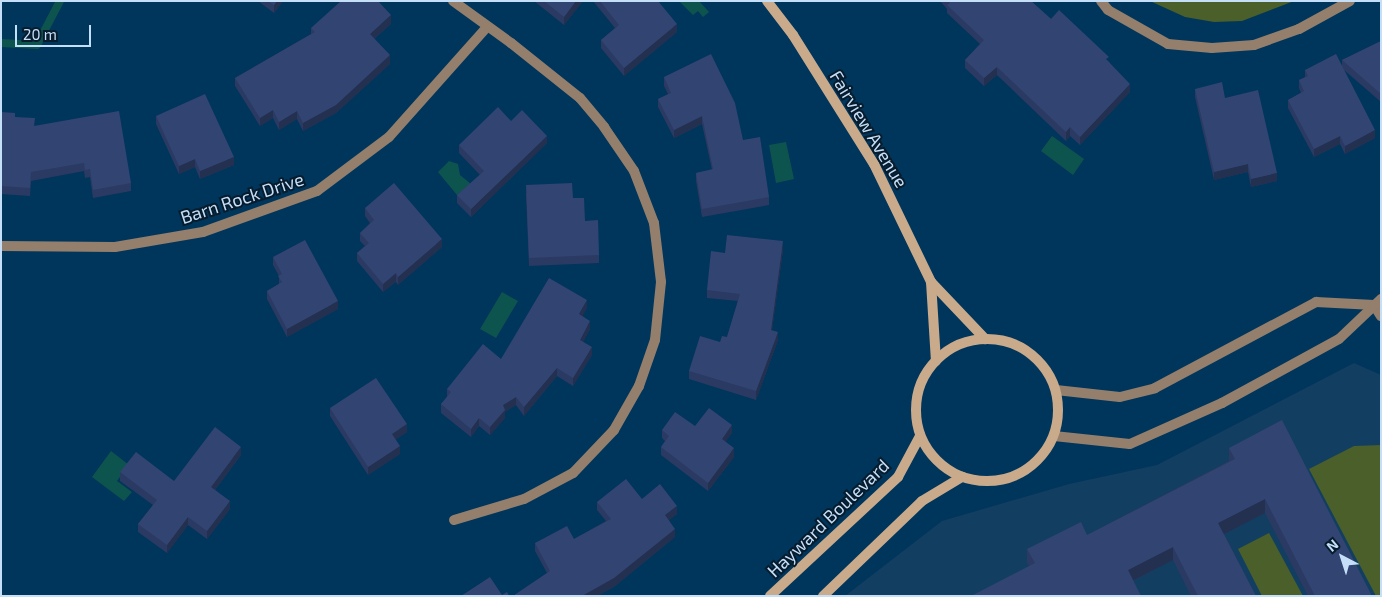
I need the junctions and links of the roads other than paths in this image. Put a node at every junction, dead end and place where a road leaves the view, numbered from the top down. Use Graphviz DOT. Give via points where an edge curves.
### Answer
graph roads {
  1 [pos="453,1"];
  2 [pos="767,1"];
  3 [pos="1101,1"];
  4 [pos="1350,1"];
  5 [pos="487,27"];
  6 [pos="1,246"];
  7 [pos="931,282"];
  8 [pos="1378,302"];
  9 [pos="1381,316"];
  10 [pos="985,339"];
  11 [pos="936,360"];
  12 [pos="1056,390"];
  13 [pos="920,436"];
  14 [pos="1054,436"];
  15 [pos="962,477"];
  16 [pos="454,520"];
  17 [pos="770,596"];
  18 [pos="823,596"];
  1 -- 5 [label="street"];
  2 -- 7 [label="main road, Fairview Avenue" via="793,35 874,164"];
  3 -- 4 [label="street" via="1108,10 1168,44 1212,48 1254,45 1299,29"];
  5 -- 6 [label="street, Barn Rock Drive" via="389,137 317,191 183,236 115,247"];
  5 -- 16 [label="street" via="580,98 634,171 654,223 661,282 655,340 639,386 614,430 573,472 524,499"];
  7 -- 10 [label="main road, Fairview Avenue"];
  7 -- 11 [label="main road, Fairview Avenue"];
  8 -- 9 [label="street"];
  8 -- 12 [label="street" via="1316,302 1155,388 1120,397"];
  8 -- 14 [label="street" via="1339,339 1222,403 1130,444"];
  10 -- 11 [label="main road" via="950,349"];
  10 -- 12 [label="main road" via="1008,342 1029,352 1045,369"];
  11 -- 13 [label="main road" via="924,377 917,396"];
  12 -- 14 [label="main road" via="1058,413"];
  13 -- 15 [label="main road" via="944,468"];
  13 -- 17 [label="main road, Hayward Boulevard" via="898,477"];
  14 -- 15 [label="main road" via="1042,455 1026,470 1006,479 983,482"];
  15 -- 18 [label="main road" via="922,501"];
}
